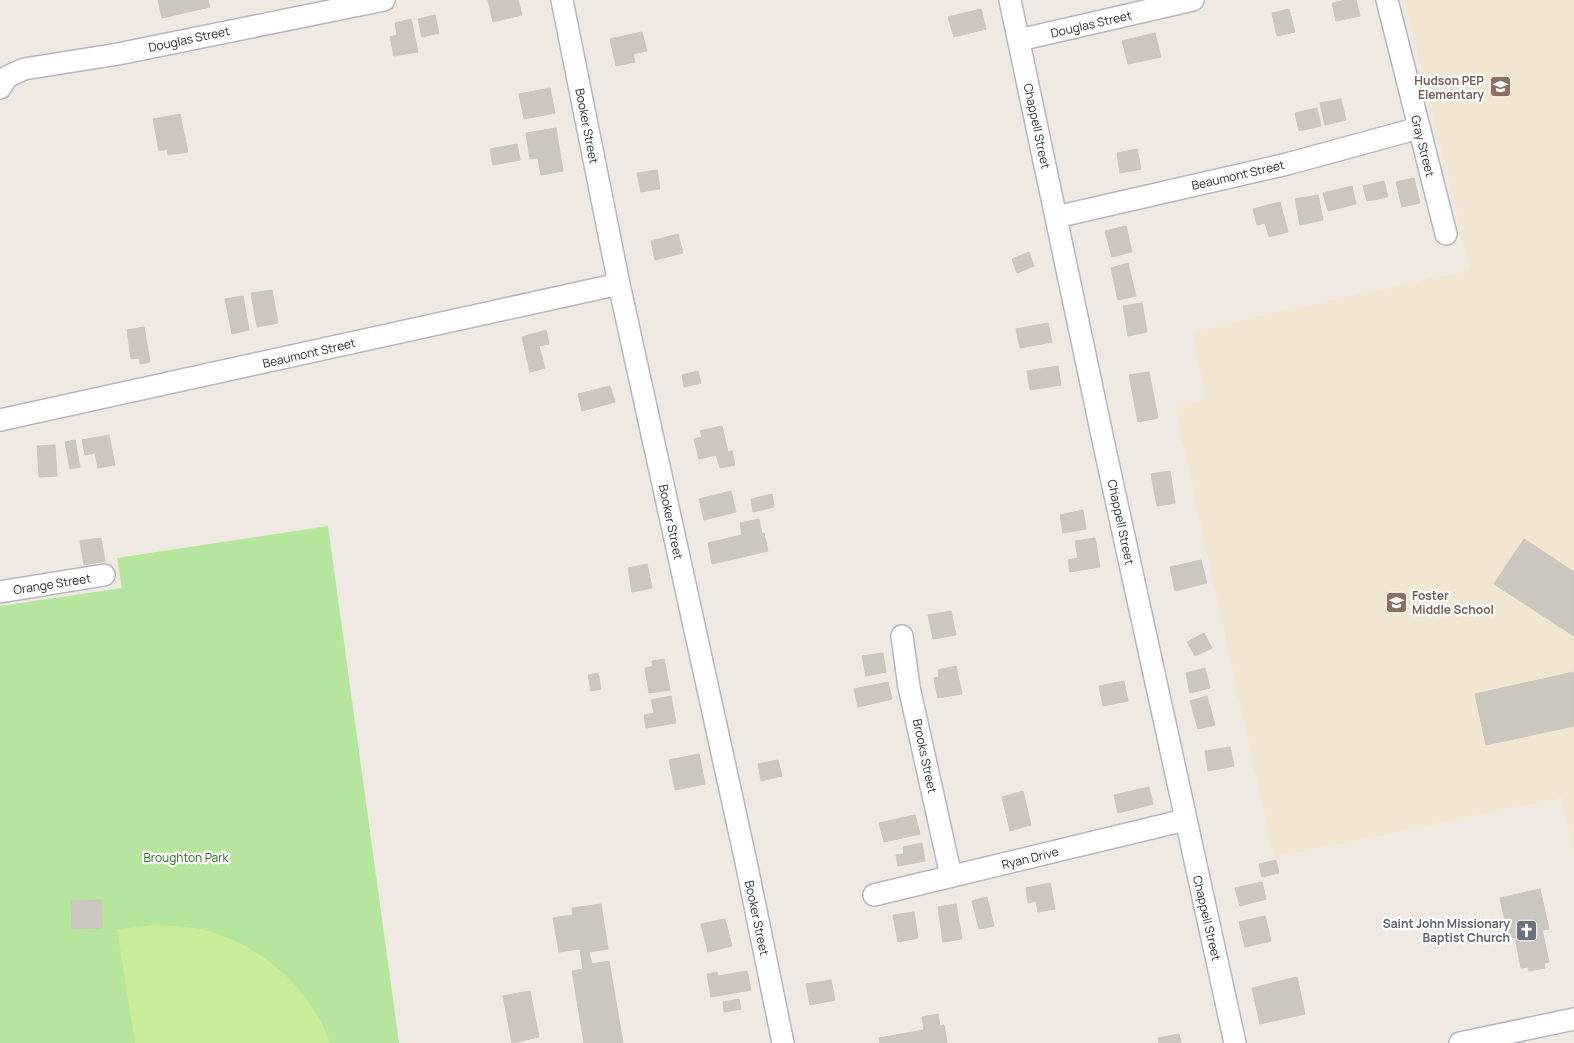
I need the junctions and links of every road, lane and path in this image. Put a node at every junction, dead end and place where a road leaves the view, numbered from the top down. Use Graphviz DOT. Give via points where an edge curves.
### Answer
graph roads {
  1 [pos="384,0"];
  2 [pos="562,0"];
  3 [pos="1010,0"];
  4 [pos="1193,0"];
  5 [pos="1387,0"];
  6 [pos="1019,40"];
  7 [pos="0,88"];
  8 [pos="1419,128"];
  9 [pos="1056,217"];
  10 [pos="1446,234"];
  11 [pos="619,284"];
  12 [pos="0,420"];
  13 [pos="104,575"];
  14 [pos="0,592"];
  15 [pos="902,636"];
  16 [pos="1185,820"];
  17 [pos="951,876"];
  18 [pos="874,895"];
  19 [pos="1574,1019"];
  20 [pos="784,1043"];
  21 [pos="1235,1043"];
  22 [pos="1460,1043"];
  1 -- 7 [label="street, Douglas Street" via="118,54 24,69 7,77"];
  2 -- 11 [label="street, Booker Street"];
  3 -- 6 [label="street, Chappell Street"];
  4 -- 6 [label="street, Douglas Street"];
  5 -- 8 [label="street, Gray Street"];
  6 -- 9 [label="street, Chappell Street"];
  8 -- 9 [label="street, Beaumont Street" via="1287,164"];
  8 -- 10 [label="street, Gray Street"];
  9 -- 16 [label="street, Chappell Street"];
  11 -- 12 [label="street, Beaumont Street"];
  11 -- 20 [label="street, Booker Street"];
  13 -- 14 [label="street, Orange Street"];
  15 -- 17 [label="street, Brooks Street" via="909,687"];
  16 -- 17 [label="street, Ryan Drive"];
  16 -- 21 [label="street, Chappell Street"];
  17 -- 18 [label="street, Ryan Drive"];
  19 -- 22 [label="street"];
}
